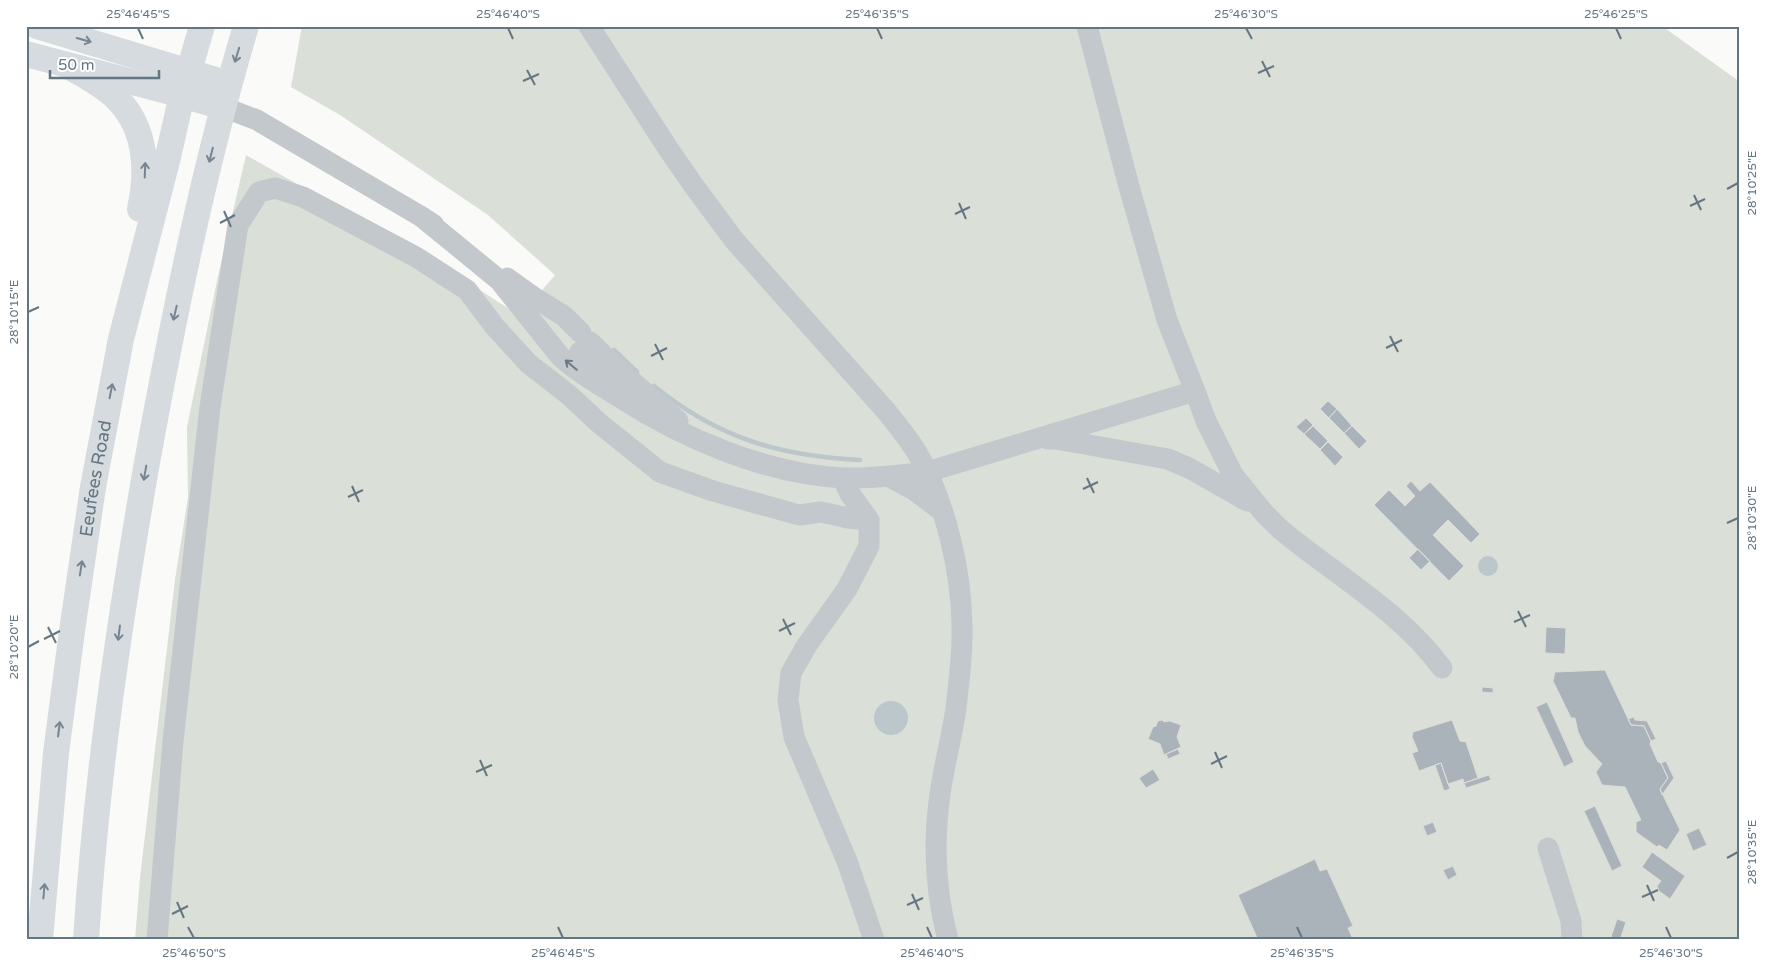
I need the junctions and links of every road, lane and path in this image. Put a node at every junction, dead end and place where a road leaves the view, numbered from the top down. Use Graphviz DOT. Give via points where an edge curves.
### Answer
graph roads {
  1 [pos="37,26"];
  2 [pos="202,26"];
  3 [pos="246,26"];
  4 [pos="589,26"];
  5 [pos="1087,26"];
  6 [pos="26,54"];
  7 [pos="68,66"];
  8 [pos="185,83"];
  9 [pos="226,96"];
  10 [pos="422,217"];
  11 [pos="121,339"];
  12 [pos="1194,391"];
  13 [pos="1030,441"];
  14 [pos="704,442"];
  15 [pos="927,472"];
  16 [pos="888,476"];
  17 [pos="843,478"];
  18 [pos="942,511"];
  19 [pos="1264,513"];
  20 [pos="869,520"];
  21 [pos="1442,668"];
  22 [pos="1548,848"];
  23 [pos="40,940"];
  24 [pos="86,940"];
  25 [pos="157,940"];
  26 [pos="874,940"];
  27 [pos="948,940"];
  28 [pos="1572,940"];
  1 -- 8 [label="main road, one-way"];
  2 -- 8 [label="main road, Eeufees Road"];
  3 -- 9 [label="main road, one-way"];
  4 -- 15 [label="street" via="669,150 717,217 906,435"];
  5 -- 12 [label="street" via="1167,320"];
  6 -- 7 [label="main road"];
  7 -- 8 [label="main road"];
  11 -- 7 [label="main road, one-way" via="130,254 144,190 143,148 138,130 115,96"];
  8 -- 9 [label="main road"];
  8 -- 11 [label="main road, Eeufees Road"];
  9 -- 10 [label="street" via="257,120"];
  9 -- 24 [label="main road, one-way" via="169,340 123,601 100,780"];
  10 -- 14 [label="street" via="564,316 580,342 614,366"];
  14 -- 10 [label="street, one-way" via="646,414 571,367 499,280"];
  23 -- 11 [label="main road, Eeufees Road, one-way" via="56,753 72,631 93,487"];
  12 -- 13 [label="street"];
  12 -- 19 [label="street" via="1225,461"];
  13 -- 15 [label="street"];
  13 -- 19 [label="street" via="1056,439 1168,459 1245,499"];
  14 -- 17 [label="street" via="780,469"];
  15 -- 16 [label="street"];
  15 -- 18 [label="street"];
  16 -- 17 [label="street"];
  16 -- 18 [label="street"];
  17 -- 20 [label="street"];
  18 -- 27 [label="street" via="958,578 962,626 955,709 940,794 936,840 937,884"];
  19 -- 21 [label="street" via="1298,544 1400,621"];
  20 -- 25 [label="street" via="821,512 799,515 660,472 529,364 467,290 416,257 303,197 275,188 259,192 238,225 210,406 173,741"];
  20 -- 26 [label="street" via="869,546 847,589 791,673 788,700 794,737 847,861"];
  22 -- 28 [label="street" via="1572,921"];
}
